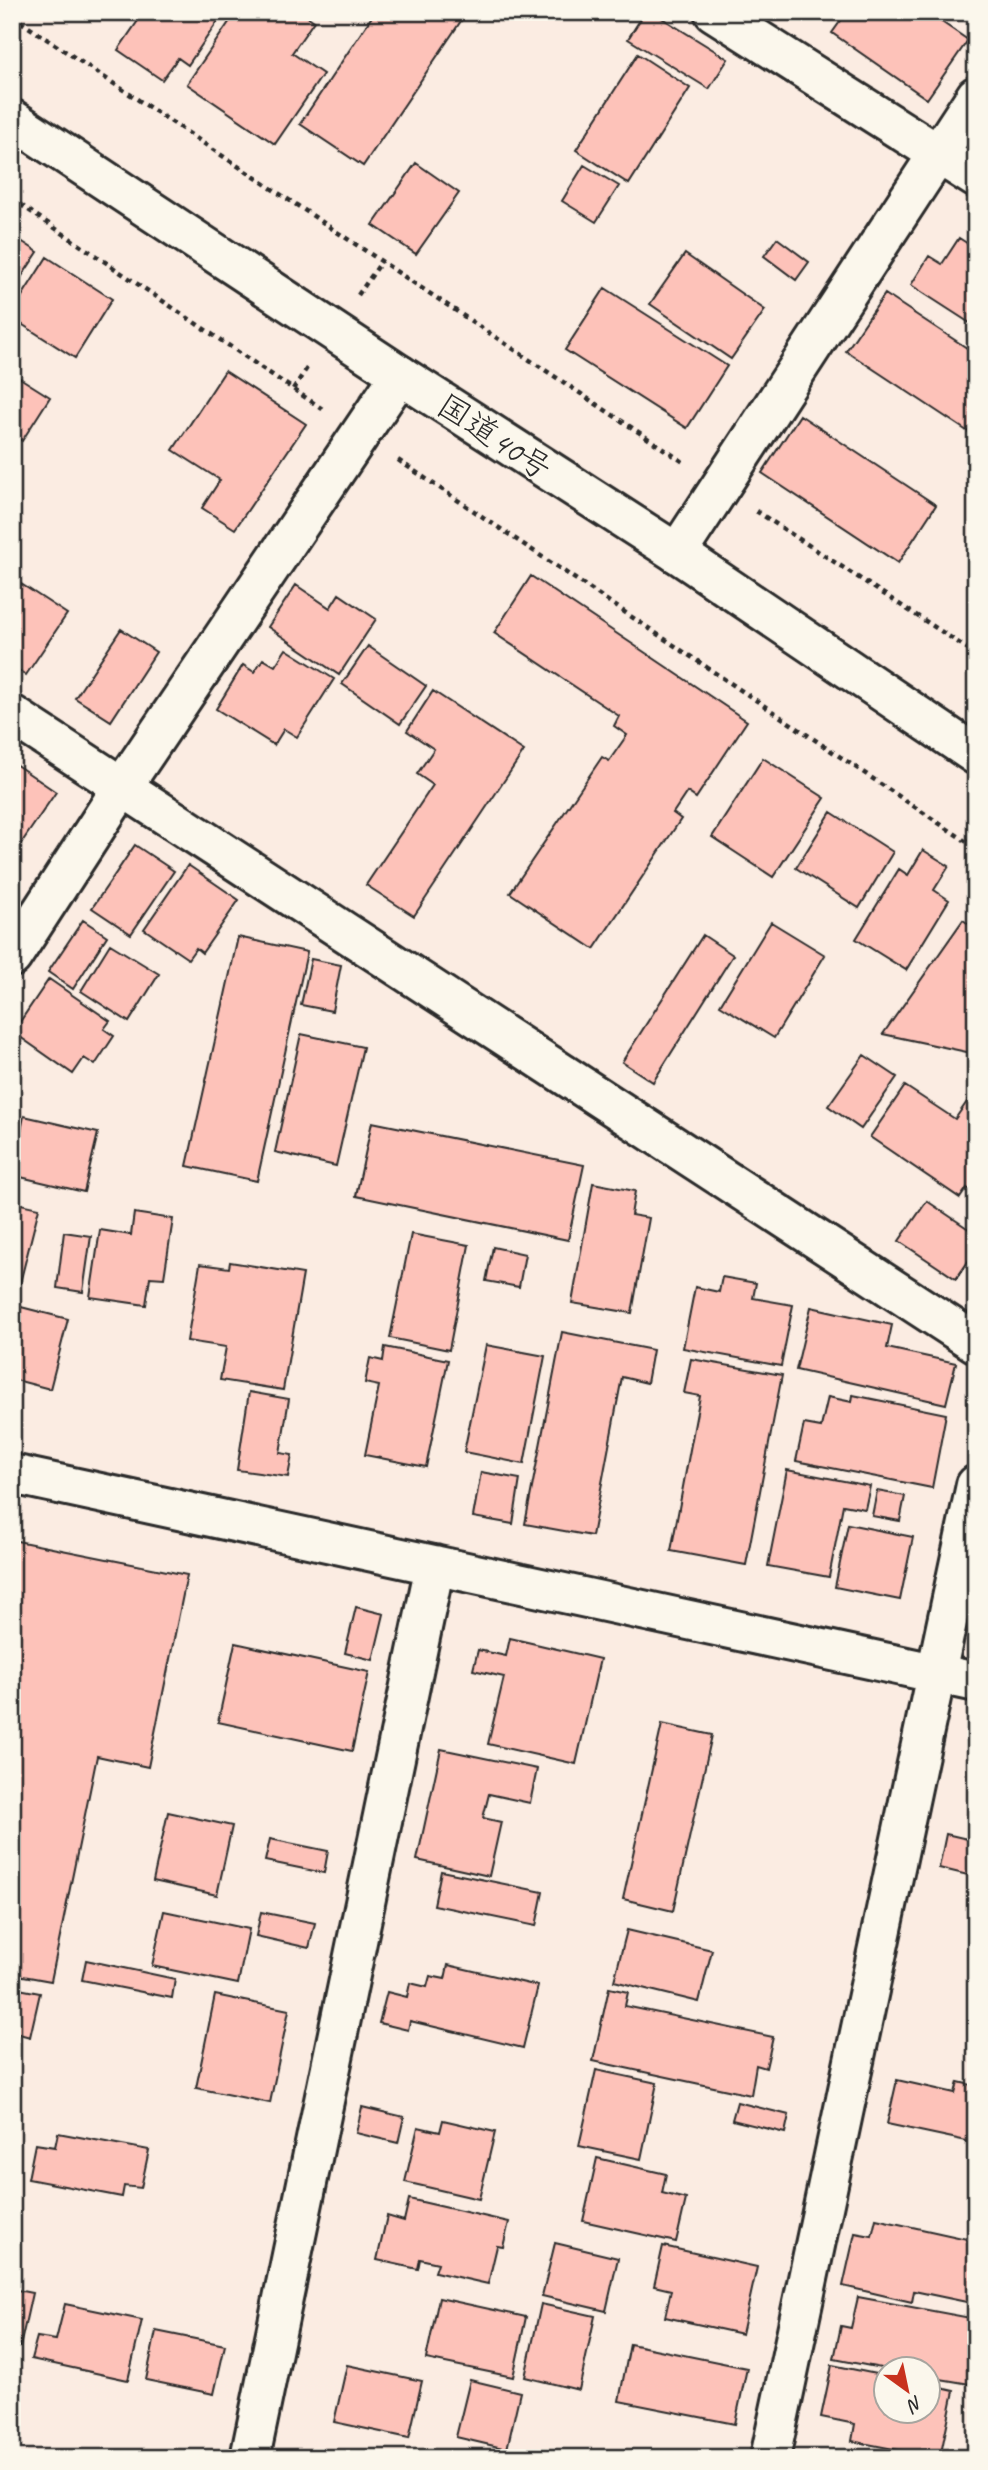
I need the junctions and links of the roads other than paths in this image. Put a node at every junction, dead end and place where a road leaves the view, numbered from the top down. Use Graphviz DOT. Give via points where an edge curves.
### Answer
graph roads {
  1 [pos="714,12"];
  2 [pos="976,96"];
  3 [pos="12,119"];
  4 [pos="938,153"];
  5 [pos="976,178"];
  6 [pos="400,375"];
  7 [pos="677,554"];
  8 [pos="12,715"];
  9 [pos="976,755"];
  10 [pos="123,786"];
  11 [pos="12,957"];
  12 [pos="976,1343"];
  13 [pos="12,1474"];
  14 [pos="976,1485"];
  15 [pos="435,1566"];
  16 [pos="936,1673"];
  17 [pos="976,1682"];
  18 [pos="250,2458"];
  19 [pos="770,2458"];
  1 -- 4 [label="main road"];
  2 -- 4 [label="main road"];
  3 -- 6 [label="main road, 国道40号"];
  4 -- 5 [label="main road"];
  4 -- 7 [label="main road"];
  6 -- 7 [label="main road, 国道40号"];
  6 -- 10 [label="main road"];
  7 -- 9 [label="main road, 国道40号"];
  8 -- 10 [label="main road"];
  10 -- 11 [label="main road"];
  10 -- 12 [label="main road"];
  13 -- 15 [label="main road"];
  14 -- 16 [label="main road"];
  15 -- 16 [label="main road"];
  15 -- 18 [label="main road"];
  16 -- 17 [label="main road"];
  16 -- 19 [label="main road"];
}
